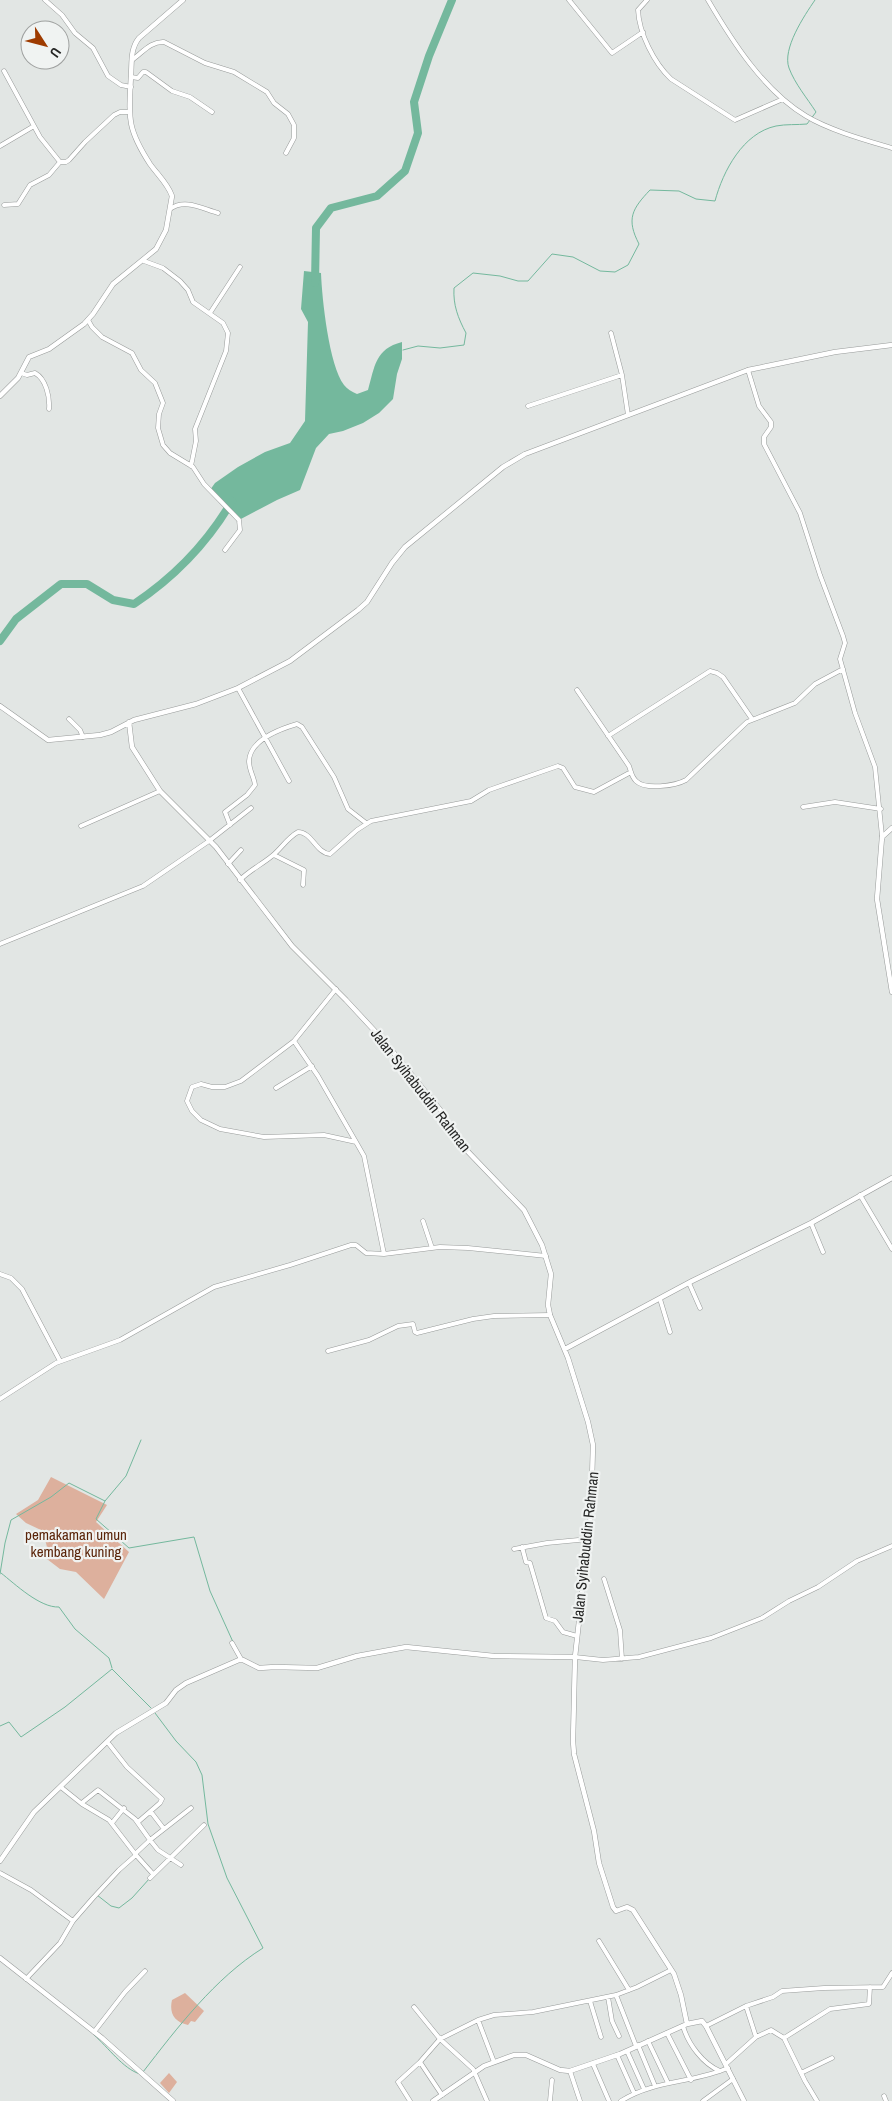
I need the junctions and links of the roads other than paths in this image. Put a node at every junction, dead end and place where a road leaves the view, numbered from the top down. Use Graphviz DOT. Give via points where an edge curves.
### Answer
graph roads {
  1 [pos="45,0"];
  2 [pos="183,0"];
  3 [pos="569,0"];
  4 [pos="647,0"];
  5 [pos="708,0"];
  6 [pos="643,32"];
  7 [pos="132,60"];
  8 [pos="4,71"];
  9 [pos="131,77"];
  10 [pos="131,87"];
  11 [pos="783,99"];
  12 [pos="129,112"];
  13 [pos="212,112"];
  14 [pos="34,126"];
  15 [pos="0,146"];
  16 [pos="892,148"];
  17 [pos="286,154"];
  18 [pos="60,162"];
  19 [pos="4,205"];
  20 [pos="170,209"];
  21 [pos="218,213"];
  22 [pos="144,261"];
  23 [pos="240,267"];
  24 [pos="210,313"];
  25 [pos="88,320"];
  26 [pos="611,333"];
  27 [pos="892,345"];
  28 [pos="748,370"];
  29 [pos="21,373"];
  30 [pos="622,375"];
  31 [pos="0,396"];
  32 [pos="528,406"];
  33 [pos="49,409"];
  34 [pos="628,415"];
  35 [pos="191,466"];
  36 [pos="225,550"];
  37 [pos="843,669"];
  38 [pos="238,688"];
  39 [pos="577,690"];
  40 [pos="0,706"];
  41 [pos="752,719"];
  42 [pos="69,720"];
  43 [pos="130,722"];
  44 [pos="608,736"];
  45 [pos="83,737"];
  46 [pos="265,739"];
  47 [pos="631,772"];
  48 [pos="289,781"];
  49 [pos="160,791"];
  50 [pos="802,807"];
  51 [pos="252,808"];
  52 [pos="881,809"];
  53 [pos="366,823"];
  54 [pos="230,825"];
  55 [pos="81,826"];
  56 [pos="892,828"];
  57 [pos="882,836"];
  58 [pos="208,841"];
  59 [pos="241,850"];
  60 [pos="274,855"];
  61 [pos="228,864"];
  62 [pos="240,880"];
  63 [pos="303,886"];
  64 [pos="0,944"];
  65 [pos="336,989"];
  66 [pos="892,992"];
  67 [pos="294,1041"];
  68 [pos="312,1066"];
  69 [pos="276,1088"];
  70 [pos="356,1142"];
  71 [pos="892,1178"];
  72 [pos="860,1195"];
  73 [pos="423,1221"];
  74 [pos="810,1223"];
  75 [pos="432,1248"];
  76 [pos="892,1249"];
  77 [pos="823,1252"];
  78 [pos="384,1254"];
  79 [pos="546,1256"];
  80 [pos="0,1274"];
  81 [pos="689,1283"];
  82 [pos="660,1299"];
  83 [pos="700,1308"];
  84 [pos="550,1316"];
  85 [pos="670,1332"];
  86 [pos="564,1349"];
  87 [pos="328,1351"];
  88 [pos="60,1361"];
  89 [pos="0,1398"];
  90 [pos="588,1539"];
  91 [pos="892,1546"];
  92 [pos="522,1548"];
  93 [pos="514,1549"];
  94 [pos="604,1579"];
  95 [pos="577,1636"];
  96 [pos="232,1644"];
  97 [pos="575,1657"];
  98 [pos="241,1659"];
  99 [pos="622,1659"];
  100 [pos="109,1744"];
  101 [pos="62,1788"];
  102 [pos="83,1802"];
  103 [pos="124,1808"];
  104 [pos="191,1808"];
  105 [pos="151,1812"];
  106 [pos="138,1822"];
  107 [pos="112,1823"];
  108 [pos="204,1825"];
  109 [pos="164,1829"];
  110 [pos="150,1840"];
  111 [pos="135,1854"];
  112 [pos="171,1860"];
  113 [pos="0,1861"];
  114 [pos="181,1866"];
  115 [pos="0,1873"];
  116 [pos="72,1923"];
  117 [pos="599,1941"];
  118 [pos="0,1958"];
  119 [pos="671,1970"];
  120 [pos="145,1971"];
  121 [pos="892,1973"];
  122 [pos="26,1981"];
  123 [pos="870,1987"];
  124 [pos="630,1990"];
  125 [pos="616,1995"];
  126 [pos="608,1997"];
  127 [pos="590,2001"];
  128 [pos="746,2006"];
  129 [pos="414,2007"];
  130 [pos="478,2020"];
  131 [pos="685,2025"];
  132 [pos="706,2026"];
  133 [pos="94,2032"];
  134 [pos="667,2033"];
  135 [pos="619,2036"];
  136 [pos="601,2037"];
  137 [pos="756,2037"];
  138 [pos="440,2038"];
  139 [pos="784,2038"];
  140 [pos="648,2041"];
  141 [pos="637,2046"];
  142 [pos="627,2051"];
  143 [pos="617,2055"];
  144 [pos="832,2058"];
  145 [pos="420,2062"];
  146 [pos="494,2062"];
  147 [pos="593,2064"];
  148 [pos="727,2066"];
  149 [pos="570,2071"];
  150 [pos="475,2072"];
  151 [pos="720,2072"];
  152 [pos="801,2073"];
  153 [pos="733,2079"];
  154 [pos="552,2080"];
  155 [pos="691,2080"];
  156 [pos="668,2083"];
  157 [pos="655,2086"];
  158 [pos="644,2089"];
  159 [pos="634,2093"];
  160 [pos="442,2095"];
  161 [pos="173,2101"];
  162 [pos="410,2101"];
  163 [pos="433,2101"];
  164 [pos="487,2101"];
  165 [pos="550,2101"];
  166 [pos="580,2101"];
  167 [pos="609,2101"];
  168 [pos="622,2101"];
  169 [pos="703,2101"];
  170 [pos="744,2101"];
  171 [pos="817,2101"];
  1 -- 10 [label="street" via="93,48 108,76"];
  2 -- 7 [label="street" via="139,38 133,47"];
  3 -- 6 [label="street" via="612,53"];
  4 -- 6 [label="street" via="638,10"];
  5 -- 11 [label="street" via="736,46"];
  6 -- 11 [label="street" via="663,72 732,119 739,120"];
  7 -- 9 [label="street"];
  7 -- 17 [label="street" via="148,47 164,42 248,80 267,92 274,103 292,118 295,131"];
  8 -- 14 [label="street"];
  9 -- 10 [label="street"];
  9 -- 13 [label="street" via="138,78 144,71 167,88 190,97"];
  10 -- 12 [label="street"];
  11 -- 16 [label="street" via="804,116 823,125"];
  12 -- 18 [label="street" via="114,115 69,160"];
  12 -- 20 [label="street" via="133,134 171,192"];
  14 -- 15 [label="street"];
  14 -- 18 [label="street"];
  18 -- 19 [label="street" via="53,172 30,186 18,204"];
  20 -- 21 [label="street" via="186,204"];
  20 -- 22 [label="street" via="160,243"];
  22 -- 24 [label="street" via="171,273 185,285 193,302"];
  22 -- 25 [label="street" via="113,284"];
  23 -- 24 [label="street"];
  24 -- 35 [label="street" via="226,328 227,345 195,428"];
  25 -- 29 [label="street" via="49,349 29,357"];
  25 -- 35 [label="street" via="102,337 132,353 141,370 155,383 163,403 158,428 163,445"];
  26 -- 30 [label="street"];
  27 -- 28 [label="street" via="835,352"];
  28 -- 34 [label="street"];
  28 -- 37 [label="street" via="759,406 771,422 764,444 800,513 822,582 844,636 840,656"];
  29 -- 31 [label="street"];
  29 -- 33 [label="street" via="40,376"];
  30 -- 32 [label="street"];
  30 -- 34 [label="street"];
  34 -- 38 [label="street" via="530,452 503,467 405,547 364,606 300,654"];
  35 -- 36 [label="street" via="239,520 240,530"];
  37 -- 41 [label="street" via="815,684 798,702"];
  37 -- 52 [label="street" via="875,767"];
  38 -- 43 [label="street" via="196,704"];
  38 -- 46 [label="street"];
  39 -- 44 [label="street"];
  40 -- 45 [label="street" via="44,738"];
  41 -- 44 [label="street" via="723,677 710,671"];
  41 -- 47 [label="street" via="682,782 646,787 636,782"];
  42 -- 45 [label="street"];
  43 -- 45 [label="street" via="111,732"];
  43 -- 49 [label="street, Jalan Syihabuddin Rahman" via="132,746"];
  44 -- 47 [label="street"];
  46 -- 48 [label="street"];
  46 -- 53 [label="street" via="292,725 302,727 334,777 348,810"];
  46 -- 54 [label="street" via="250,756 254,787 225,812"];
  47 -- 53 [label="street" via="592,792 575,787 563,768 558,766 489,790 471,801"];
  49 -- 55 [label="street"];
  49 -- 58 [label="street, Jalan Syihabuddin Rahman"];
  50 -- 52 [label="street" via="835,802"];
  51 -- 54 [label="street"];
  52 -- 57 [label="street"];
  53 -- 60 [label="street" via="330,854 324,853 301,832 291,836"];
  54 -- 58 [label="street"];
  56 -- 57 [label="street"];
  57 -- 66 [label="street" via="876,899"];
  58 -- 61 [label="street, Jalan Syihabuddin Rahman"];
  58 -- 64 [label="street" via="143,886"];
  59 -- 61 [label="street"];
  60 -- 62 [label="street"];
  60 -- 63 [label="street" via="303,868"];
  61 -- 62 [label="street, Jalan Syihabuddin Rahman"];
  62 -- 65 [label="street, Jalan Syihabuddin Rahman" via="292,946"];
  65 -- 67 [label="street"];
  65 -- 79 [label="street, Jalan Syihabuddin Rahman" via="441,1111 450,1133 524,1210"];
  67 -- 68 [label="street"];
  67 -- 70 [label="street" via="236,1084 192,1086 188,1106 202,1120 220,1129 264,1137 324,1135"];
  68 -- 69 [label="street"];
  68 -- 70 [label="street"];
  70 -- 78 [label="street" via="364,1156"];
  71 -- 72 [label="street"];
  72 -- 74 [label="street"];
  72 -- 76 [label="street"];
  73 -- 75 [label="street"];
  74 -- 77 [label="street"];
  74 -- 81 [label="street"];
  75 -- 78 [label="street"];
  75 -- 79 [label="street" via="468,1248"];
  78 -- 88 [label="street" via="366,1253 351,1245 220,1284 120,1340"];
  79 -- 84 [label="street, Jalan Syihabuddin Rahman" via="551,1274"];
  80 -- 88 [label="street" via="11,1278 22,1289"];
  81 -- 82 [label="street"];
  81 -- 83 [label="street"];
  82 -- 85 [label="street"];
  82 -- 86 [label="street"];
  84 -- 86 [label="street, Jalan Syihabuddin Rahman"];
  84 -- 87 [label="street" via="494,1316 416,1333 413,1324 404,1325 369,1340"];
  86 -- 90 [label="street, Jalan Syihabuddin Rahman" via="592,1438"];
  88 -- 89 [label="street"];
  90 -- 92 [label="street"];
  90 -- 95 [label="street, Jalan Syihabuddin Rahman"];
  91 -- 99 [label="street" via="857,1561 762,1618 686,1646"];
  92 -- 93 [label="street"];
  92 -- 95 [label="street" via="526,1562 530,1563 546,1618 564,1632"];
  94 -- 99 [label="street" via="620,1627"];
  95 -- 97 [label="street, Jalan Syihabuddin Rahman"];
  96 -- 98 [label="street"];
  97 -- 98 [label="street" via="494,1656 406,1647 317,1668 259,1668"];
  97 -- 99 [label="street"];
  97 -- 119 [label="street, Jalan Syihabuddin Rahman" via="574,1754 604,1883 614,1910 632,1908"];
  98 -- 113 [label="street" via="186,1683 166,1703 116,1733 34,1812"];
  100 -- 105 [label="street" via="127,1767 161,1797 161,1802"];
  101 -- 107 [label="street"];
  102 -- 103 [label="street" via="98,1790"];
  103 -- 106 [label="street"];
  103 -- 107 [label="street"];
  104 -- 109 [label="street"];
  105 -- 106 [label="street"];
  105 -- 109 [label="street"];
  106 -- 110 [label="street"];
  107 -- 111 [label="street"];
  108 -- 112 [label="street"];
  109 -- 110 [label="street"];
  110 -- 111 [label="street"];
  110 -- 112 [label="street"];
  111 -- 112 [label="street" via="151,1876"];
  111 -- 116 [label="street"];
  112 -- 114 [label="street"];
  115 -- 116 [label="street" via="31,1890"];
  116 -- 122 [label="street" via="56,1948"];
  117 -- 124 [label="street"];
  118 -- 122 [label="street"];
  119 -- 124 [label="street"];
  119 -- 131 [label="street, Jalan Syihabuddin Rahman" via="680,1995"];
  120 -- 133 [label="street"];
  121 -- 123 [label="street" via="885,1986"];
  122 -- 133 [label="street"];
  123 -- 128 [label="street" via="782,1991"];
  123 -- 139 [label="street" via="868,2004 830,2009"];
  124 -- 125 [label="street"];
  125 -- 126 [label="street"];
  125 -- 141 [label="street"];
  126 -- 127 [label="street"];
  126 -- 135 [label="street" via="612,2023"];
  127 -- 130 [label="street"];
  127 -- 136 [label="street"];
  128 -- 132 [label="street"];
  128 -- 137 [label="street"];
  129 -- 138 [label="street"];
  130 -- 138 [label="street"];
  130 -- 146 [label="street"];
  131 -- 132 [label="street" via="702,2021"];
  131 -- 134 [label="street"];
  131 -- 151 [label="street" via="687,2037 695,2049"];
  132 -- 148 [label="street"];
  133 -- 161 [label="street"];
  134 -- 140 [label="street"];
  134 -- 155 [label="street"];
  137 -- 139 [label="street" via="771,2030"];
  137 -- 148 [label="street"];
  138 -- 145 [label="street"];
  138 -- 150 [label="street"];
  139 -- 152 [label="street"];
  140 -- 141 [label="street"];
  140 -- 156 [label="street"];
  141 -- 142 [label="street"];
  141 -- 157 [label="street"];
  142 -- 143 [label="street"];
  142 -- 158 [label="street"];
  143 -- 147 [label="street"];
  143 -- 159 [label="street"];
  144 -- 152 [label="street"];
  145 -- 160 [label="street"];
  145 -- 162 [label="street" via="398,2082"];
  146 -- 149 [label="street" via="521,2054"];
  146 -- 150 [label="street"];
  147 -- 149 [label="street"];
  147 -- 167 [label="street"];
  148 -- 151 [label="street"];
  148 -- 153 [label="street"];
  149 -- 166 [label="street"];
  150 -- 160 [label="street"];
  150 -- 164 [label="street"];
  151 -- 155 [label="street"];
  152 -- 171 [label="street"];
  153 -- 169 [label="street"];
  153 -- 170 [label="street"];
  154 -- 165 [label="street"];
  155 -- 156 [label="street"];
  156 -- 157 [label="street"];
  157 -- 158 [label="street"];
  158 -- 159 [label="street"];
  159 -- 168 [label="street"];
  160 -- 163 [label="street"];
}
